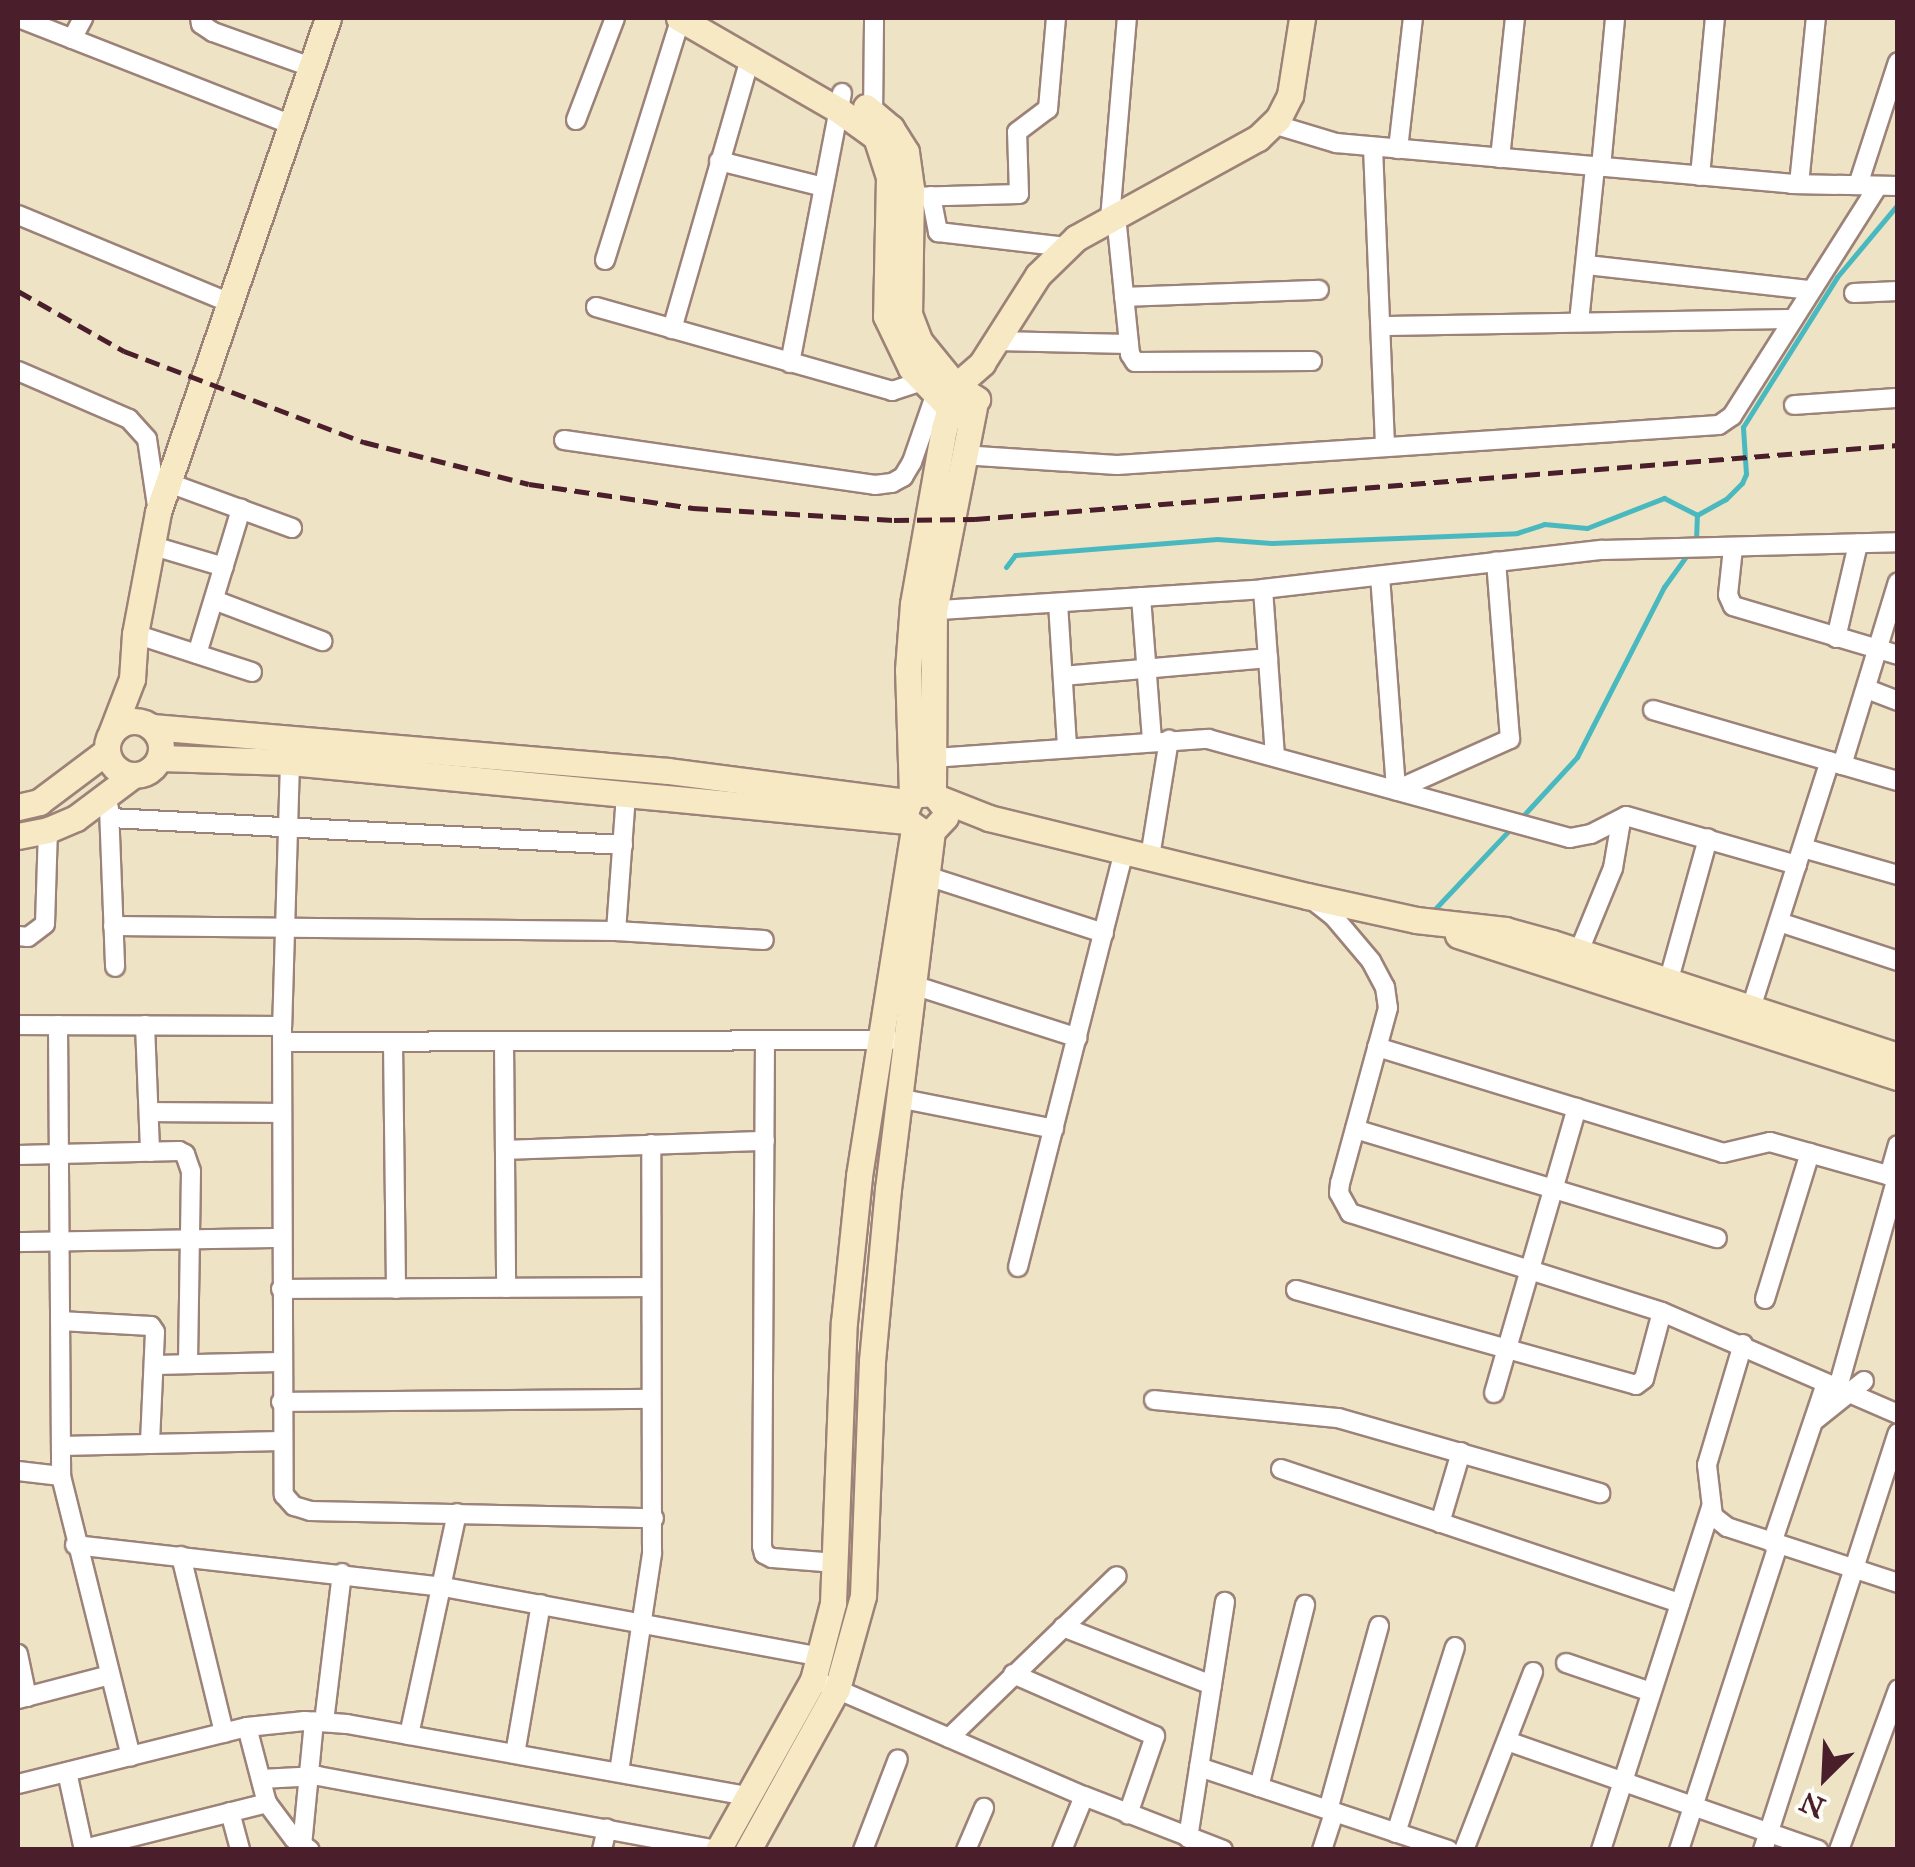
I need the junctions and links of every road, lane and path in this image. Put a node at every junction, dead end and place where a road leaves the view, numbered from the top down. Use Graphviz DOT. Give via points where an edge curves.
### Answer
graph roads {
  1 [pos="84,18"];
  2 [pos="200,18"];
  3 [pos="328,18"];
  4 [pos="615,18"];
  5 [pos="680,18"];
  6 [pos="710,18"];
  7 [pos="874,18"];
  8 [pos="1056,18"];
  9 [pos="1127,18"];
  10 [pos="1302,18"];
  11 [pos="1412,18"];
  12 [pos="1515,18"];
  13 [pos="1616,18"];
  14 [pos="1715,18"];
  15 [pos="1816,18"];
  16 [pos="20,25"];
  17 [pos="72,39"];
  18 [pos="750,59"];
  19 [pos="1898,62"];
  20 [pos="311,67"];
  21 [pos="841,102"];
  22 [pos="576,120"];
  23 [pos="873,123"];
  24 [pos="1273,124"];
  25 [pos="292,125"];
  26 [pos="1374,147"];
  27 [pos="1398,149"];
  28 [pos="1500,158"];
  29 [pos="719,162"];
  30 [pos="1598,167"];
  31 [pos="1700,176"];
  32 [pos="1800,184"];
  33 [pos="1858,185"];
  34 [pos="823,186"];
  35 [pos="1890,186"];
  36 [pos="920,197"];
  37 [pos="18,215"];
  38 [pos="1113,218"];
  39 [pos="1066,247"];
  40 [pos="605,260"];
  41 [pos="1587,265"];
  42 [pos="1319,290"];
  43 [pos="1812,290"];
  44 [pos="1898,291"];
  45 [pos="1854,293"];
  46 [pos="1124,297"];
  47 [pos="230,303"];
  48 [pos="596,307"];
  49 [pos="1793,318"];
  50 [pos="1579,322"];
  51 [pos="1382,326"];
  52 [pos="672,329"];
  53 [pos="1129,344"];
  54 [pos="989,352"];
  55 [pos="1312,360"];
  56 [pos="790,363"];
  57 [pos="18,372"];
  58 [pos="950,394"];
  59 [pos="1898,398"];
  60 [pos="1794,405"];
  61 [pos="564,440"];
  62 [pos="1385,444"];
  63 [pos="962,455"];
  64 [pos="168,482"];
  65 [pos="242,509"];
  66 [pos="158,512"];
  67 [pos="292,528"];
  68 [pos="1898,542"];
  69 [pos="1858,544"];
  70 [pos="150,546"];
  71 [pos="1732,548"];
  72 [pos="1496,562"];
  73 [pos="224,567"];
  74 [pos="1380,576"];
  75 [pos="1898,582"];
  76 [pos="1262,589"];
  77 [pos="1141,597"];
  78 [pos="214,600"];
  79 [pos="1058,603"];
  80 [pos="923,611"];
  81 [pos="135,634"];
  82 [pos="1836,638"];
  83 [pos="322,641"];
  84 [pos="1888,653"];
  85 [pos="197,654"];
  86 [pos="1268,658"];
  87 [pos="1146,668"];
  88 [pos="252,672"];
  89 [pos="1062,676"];
  90 [pos="132,679"];
  91 [pos="1867,689"];
  92 [pos="1898,701"];
  93 [pos="1653,710"];
  94 [pos="148,724"];
  95 [pos="1160,740"];
  96 [pos="110,741"];
  97 [pos="1067,748"];
  98 [pos="1276,757"];
  99 [pos="160,758"];
  100 [pos="933,758"];
  101 [pos="290,762"];
  102 [pos="1836,763"];
  103 [pos="132,776"];
  104 [pos="1898,781"];
  105 [pos="1396,790"];
  106 [pos="626,794"];
  107 [pos="18,807"];
  108 [pos="109,807"];
  109 [pos="923,812"];
  110 [pos="1620,821"];
  111 [pos="290,828"];
  112 [pos="48,830"];
  113 [pos="18,836"];
  114 [pos="1708,838"];
  115 [pos="623,845"];
  116 [pos="1124,850"];
  117 [pos="1800,856"];
  118 [pos="1150,857"];
  119 [pos="927,876"];
  120 [pos="1898,876"];
  121 [pos="1307,896"];
  122 [pos="1416,920"];
  123 [pos="1778,922"];
  124 [pos="287,924"];
  125 [pos="113,926"];
  126 [pos="616,931"];
  127 [pos="1104,934"];
  128 [pos="18,936"];
  129 [pos="764,940"];
  130 [pos="1578,951"];
  131 [pos="1898,961"];
  132 [pos="114,967"];
  133 [pos="1669,979"];
  134 [pos="910,984"];
  135 [pos="1751,1008"];
  136 [pos="58,1024"];
  137 [pos="18,1025"];
  138 [pos="145,1025"];
  139 [pos="282,1034"];
  140 [pos="1078,1038"];
  141 [pos="766,1040"];
  142 [pos="878,1040"];
  143 [pos="906,1040"];
  144 [pos="393,1042"];
  145 [pos="504,1042"];
  146 [pos="1378,1048"];
  147 [pos="1898,1056"];
  148 [pos="1898,1076"];
  149 [pos="898,1098"];
  150 [pos="1577,1108"];
  151 [pos="149,1112"];
  152 [pos="282,1113"];
  153 [pos="1355,1128"];
  154 [pos="1054,1130"];
  155 [pos="765,1141"];
  156 [pos="651,1144"];
  157 [pos="1898,1145"];
  158 [pos="505,1150"];
  159 [pos="150,1152"];
  160 [pos="1810,1153"];
  161 [pos="59,1154"];
  162 [pos="18,1155"];
  163 [pos="1895,1178"];
  164 [pos="1553,1188"];
  165 [pos="281,1238"];
  166 [pos="1717,1238"];
  167 [pos="190,1240"];
  168 [pos="18,1242"];
  169 [pos="59,1242"];
  170 [pos="1018,1267"];
  171 [pos="1528,1270"];
  172 [pos="396,1288"];
  173 [pos="506,1288"];
  174 [pos="650,1288"];
  175 [pos="281,1289"];
  176 [pos="1296,1290"];
  177 [pos="1765,1299"];
  178 [pos="1662,1312"];
  179 [pos="60,1321"];
  180 [pos="1743,1344"];
  181 [pos="1505,1350"];
  182 [pos="188,1362"];
  183 [pos="281,1362"];
  184 [pos="154,1364"];
  185 [pos="1864,1382"];
  186 [pos="1837,1390"];
  187 [pos="1494,1393"];
  188 [pos="650,1399"];
  189 [pos="1154,1400"];
  190 [pos="281,1402"];
  191 [pos="1898,1414"];
  192 [pos="1898,1433"];
  193 [pos="281,1442"];
  194 [pos="150,1444"];
  195 [pos="61,1446"];
  196 [pos="1460,1452"];
  197 [pos="1280,1469"];
  198 [pos="18,1471"];
  199 [pos="61,1476"];
  200 [pos="1600,1493"];
  201 [pos="1711,1507"];
  202 [pos="457,1514"];
  203 [pos="654,1518"];
  204 [pos="1440,1522"];
  205 [pos="1775,1544"];
  206 [pos="76,1546"];
  207 [pos="181,1556"];
  208 [pos="837,1563"];
  209 [pos="1854,1571"];
  210 [pos="342,1573"];
  211 [pos="1116,1576"];
  212 [pos="1898,1583"];
  213 [pos="444,1587"];
  214 [pos="1225,1602"];
  215 [pos="1680,1603"];
  216 [pos="542,1604"];
  217 [pos="1305,1604"];
  218 [pos="644,1622"];
  219 [pos="1379,1626"];
  220 [pos="1062,1627"];
  221 [pos="1455,1648"];
  222 [pos="18,1654"];
  223 [pos="1566,1662"];
  224 [pos="816,1669"];
  225 [pos="1533,1672"];
  226 [pos="1013,1674"];
  227 [pos="110,1675"];
  228 [pos="1212,1684"];
  229 [pos="838,1690"];
  230 [pos="1898,1690"];
  231 [pos="1652,1692"];
  232 [pos="22,1698"];
  233 [pos="319,1722"];
  234 [pos="246,1727"];
  235 [pos="224,1733"];
  236 [pos="409,1735"];
  237 [pos="949,1738"];
  238 [pos="1507,1741"];
  239 [pos="515,1754"];
  240 [pos="131,1756"];
  241 [pos="898,1758"];
  242 [pos="1200,1767"];
  243 [pos="67,1772"];
  244 [pos="619,1772"];
  245 [pos="310,1776"];
  246 [pos="261,1779"];
  247 [pos="1622,1781"];
  248 [pos="18,1784"];
  249 [pos="1259,1787"];
  250 [pos="749,1796"];
  251 [pos="1084,1796"];
  252 [pos="267,1803"];
  253 [pos="1694,1806"];
  254 [pos="984,1808"];
  255 [pos="1331,1811"];
  256 [pos="230,1812"];
  257 [pos="1128,1814"];
  258 [pos="607,1829"];
  259 [pos="1170,1831"];
  260 [pos="1396,1833"];
  261 [pos="1188,1838"];
  262 [pos="160,1840"];
  263 [pos="1766,1841"];
  264 [pos="306,1848"];
  265 [pos="84,1849"];
  266 [pos="240,1850"];
  267 [pos="602,1850"];
  268 [pos="718,1850"];
  269 [pos="748,1850"];
  270 [pos="863,1850"];
  271 [pos="966,1850"];
  272 [pos="1062,1850"];
  273 [pos="1162,1850"];
  274 [pos="1222,1850"];
  275 [pos="1322,1850"];
  276 [pos="1449,1850"];
  277 [pos="1464,1850"];
  278 [pos="1600,1850"];
  279 [pos="1679,1850"];
  280 [pos="1818,1850"];
  281 [pos="1839,1850"];
  1 -- 17 [label="street"];
  2 -- 20 [label="street" via="213,32"];
  3 -- 20 [label="main road"];
  4 -- 22 [label="street"];
  5 -- 18 [label="main road"];
  5 -- 40 [label="street"];
  6 -- 21 [label="main road"];
  7 -- 23 [label="street"];
  8 -- 36 [label="street" via="1048,109 1017,132 1019,194"];
  9 -- 38 [label="street"];
  10 -- 24 [label="main road" via="1290,96"];
  11 -- 27 [label="street"];
  12 -- 28 [label="street"];
  13 -- 30 [label="street"];
  14 -- 31 [label="street"];
  15 -- 32 [label="street"];
  16 -- 17 [label="street"];
  17 -- 25 [label="street"];
  18 -- 21 [label="main road"];
  18 -- 29 [label="street"];
  19 -- 33 [label="street"];
  20 -- 25 [label="main road"];
  21 -- 23 [label="main road"];
  21 -- 34 [label="street"];
  23 -- 36 [label="main road" via="891,128"];
  23 -- 58 [label="main road" via="889,177 886,316 899,346"];
  24 -- 26 [label="street"];
  24 -- 38 [label="main road"];
  25 -- 47 [label="main road"];
  26 -- 27 [label="street"];
  26 -- 51 [label="street"];
  27 -- 28 [label="street"];
  28 -- 30 [label="street"];
  29 -- 34 [label="street"];
  29 -- 52 [label="street"];
  30 -- 31 [label="street"];
  30 -- 41 [label="street"];
  31 -- 32 [label="street"];
  32 -- 33 [label="street"];
  33 -- 35 [label="street"];
  34 -- 56 [label="street"];
  35 -- 43 [label="street"];
  36 -- 39 [label="street" via="938,232"];
  36 -- 58 [label="main road" via="910,314"];
  37 -- 47 [label="street"];
  38 -- 39 [label="main road"];
  38 -- 46 [label="street"];
  39 -- 54 [label="main road" via="1038,276"];
  41 -- 43 [label="street"];
  41 -- 50 [label="street"];
  42 -- 46 [label="street"];
  43 -- 49 [label="street"];
  44 -- 45 [label="street"];
  46 -- 53 [label="street"];
  47 -- 64 [label="main road"];
  48 -- 52 [label="street"];
  49 -- 50 [label="street"];
  49 -- 62 [label="street" via="1732,416 1719,425"];
  50 -- 51 [label="street"];
  51 -- 62 [label="street"];
  52 -- 56 [label="street"];
  53 -- 54 [label="street"];
  53 -- 55 [label="street" via="1139,364"];
  54 -- 58 [label="main road"];
  56 -- 58 [label="street" via="892,391"];
  57 -- 66 [label="street" via="130,418 147,439"];
  58 -- 61 [label="street" via="903,477 892,483"];
  58 -- 63 [label="main road"];
  58 -- 80 [label="main road"];
  59 -- 60 [label="street"];
  62 -- 63 [label="street" via="1117,465"];
  63 -- 80 [label="main road"];
  64 -- 65 [label="street"];
  64 -- 66 [label="main road"];
  65 -- 67 [label="street"];
  65 -- 73 [label="street"];
  66 -- 70 [label="main road"];
  68 -- 69 [label="street"];
  69 -- 71 [label="street"];
  69 -- 82 [label="street"];
  70 -- 73 [label="street"];
  70 -- 81 [label="main road"];
  71 -- 72 [label="street" via="1602,550"];
  71 -- 82 [label="street" via="1732,606"];
  72 -- 74 [label="street"];
  72 -- 105 [label="street" via="1510,739"];
  73 -- 78 [label="street"];
  74 -- 76 [label="street"];
  74 -- 105 [label="street"];
  75 -- 84 [label="street"];
  76 -- 77 [label="street"];
  76 -- 86 [label="street"];
  77 -- 79 [label="street"];
  77 -- 87 [label="street"];
  78 -- 83 [label="street"];
  78 -- 85 [label="street"];
  79 -- 80 [label="street"];
  79 -- 89 [label="street"];
  80 -- 100 [label="main road"];
  80 -- 109 [label="main road" via="908,670"];
  81 -- 85 [label="street"];
  81 -- 90 [label="main road"];
  82 -- 84 [label="street"];
  84 -- 91 [label="street"];
  85 -- 88 [label="street"];
  86 -- 87 [label="street"];
  86 -- 98 [label="street"];
  87 -- 89 [label="street"];
  87 -- 95 [label="street"];
  89 -- 97 [label="street"];
  90 -- 94 [label="main road"];
  90 -- 96 [label="main road"];
  91 -- 92 [label="street"];
  91 -- 102 [label="street"];
  93 -- 102 [label="street"];
  94 -- 96 [label="main road" via="127,721"];
  94 -- 99 [label="main road" via="161,741"];
  94 -- 109 [label="main road" via="668,772"];
  95 -- 97 [label="street"];
  95 -- 98 [label="street" via="1208,739"];
  95 -- 118 [label="street"];
  96 -- 103 [label="main road" via="116,769"];
  96 -- 107 [label="main road" via="39,802"];
  97 -- 100 [label="street"];
  98 -- 105 [label="street"];
  99 -- 101 [label="main road"];
  99 -- 103 [label="main road"];
  100 -- 109 [label="main road"];
  101 -- 106 [label="main road"];
  101 -- 111 [label="street"];
  102 -- 104 [label="street"];
  102 -- 117 [label="street"];
  103 -- 108 [label="main road"];
  105 -- 110 [label="street" via="1551,833 1582,837"];
  106 -- 109 [label="main road"];
  106 -- 115 [label="street"];
  108 -- 111 [label="street"];
  108 -- 112 [label="main road"];
  108 -- 125 [label="street"];
  109 -- 116 [label="main road" via="989,818"];
  109 -- 119 [label="main road"];
  109 -- 142 [label="main road"];
  110 -- 114 [label="street" via="1637,817"];
  110 -- 130 [label="street" via="1612,868"];
  111 -- 115 [label="street"];
  111 -- 124 [label="street"];
  112 -- 113 [label="main road"];
  112 -- 128 [label="street" via="45,924"];
  114 -- 117 [label="street"];
  114 -- 133 [label="street"];
  115 -- 126 [label="street"];
  116 -- 118 [label="main road"];
  116 -- 127 [label="street"];
  117 -- 120 [label="street"];
  117 -- 123 [label="street"];
  118 -- 121 [label="main road"];
  119 -- 127 [label="street"];
  119 -- 134 [label="main road"];
  121 -- 122 [label="main road"];
  121 -- 146 [label="street" via="1345,931 1384,987 1388,1008"];
  122 -- 130 [label="main road" via="1505,930"];
  122 -- 148 [label="main road"];
  123 -- 131 [label="street"];
  123 -- 135 [label="street"];
  124 -- 125 [label="street"];
  124 -- 126 [label="street"];
  124 -- 139 [label="street"];
  125 -- 132 [label="street"];
  126 -- 129 [label="street"];
  127 -- 140 [label="street"];
  130 -- 133 [label="main road"];
  133 -- 135 [label="main road"];
  134 -- 140 [label="street"];
  134 -- 143 [label="main road"];
  135 -- 147 [label="main road"];
  136 -- 137 [label="street"];
  136 -- 138 [label="street"];
  136 -- 161 [label="street"];
  138 -- 139 [label="street"];
  138 -- 151 [label="street"];
  139 -- 144 [label="street"];
  139 -- 152 [label="street"];
  140 -- 154 [label="street"];
  141 -- 142 [label="street"];
  141 -- 145 [label="street"];
  141 -- 155 [label="street"];
  142 -- 143 [label="street"];
  142 -- 208 [label="main road" via="844,1322"];
  143 -- 149 [label="main road"];
  144 -- 145 [label="street"];
  144 -- 172 [label="street"];
  145 -- 158 [label="street"];
  146 -- 150 [label="street"];
  146 -- 153 [label="street"];
  149 -- 154 [label="street"];
  149 -- 229 [label="main road" via="872,1361 863,1596"];
  150 -- 160 [label="street" via="1723,1152 1770,1142"];
  150 -- 164 [label="street"];
  151 -- 152 [label="street"];
  151 -- 159 [label="street"];
  152 -- 165 [label="street"];
  153 -- 164 [label="street"];
  153 -- 171 [label="street" via="1339,1193 1350,1213"];
  154 -- 170 [label="street"];
  155 -- 156 [label="street"];
  155 -- 208 [label="street" via="762,1546 772,1558"];
  156 -- 158 [label="street"];
  156 -- 174 [label="street"];
  157 -- 163 [label="street"];
  158 -- 173 [label="street"];
  159 -- 161 [label="street"];
  159 -- 167 [label="street" via="179,1151 189,1161"];
  160 -- 163 [label="street"];
  160 -- 177 [label="street"];
  161 -- 162 [label="street"];
  161 -- 169 [label="street"];
  163 -- 186 [label="street"];
  164 -- 166 [label="street"];
  164 -- 171 [label="street"];
  165 -- 167 [label="street"];
  165 -- 175 [label="street"];
  167 -- 169 [label="street"];
  167 -- 182 [label="street"];
  168 -- 169 [label="street"];
  169 -- 179 [label="street"];
  171 -- 178 [label="street"];
  171 -- 181 [label="street"];
  172 -- 173 [label="street"];
  172 -- 175 [label="street"];
  173 -- 174 [label="street"];
  174 -- 188 [label="street"];
  175 -- 183 [label="street"];
  176 -- 181 [label="street"];
  178 -- 180 [label="street"];
  178 -- 181 [label="street" via="1644,1379 1636,1386"];
  179 -- 184 [label="street" via="151,1326"];
  179 -- 195 [label="street"];
  180 -- 186 [label="street"];
  180 -- 201 [label="street" via="1707,1465"];
  181 -- 187 [label="street"];
  182 -- 183 [label="street"];
  182 -- 184 [label="street"];
  183 -- 190 [label="street"];
  184 -- 194 [label="street"];
  185 -- 186 [label="street"];
  186 -- 191 [label="street"];
  186 -- 205 [label="street" via="1814,1422"];
  188 -- 190 [label="street"];
  188 -- 203 [label="street"];
  189 -- 196 [label="street" via="1338,1418"];
  190 -- 193 [label="street"];
  192 -- 209 [label="street"];
  193 -- 194 [label="street"];
  193 -- 202 [label="street" via="284,1495 294,1506"];
  194 -- 195 [label="street"];
  195 -- 199 [label="street"];
  196 -- 200 [label="street"];
  196 -- 204 [label="street"];
  197 -- 204 [label="street"];
  198 -- 199 [label="street"];
  199 -- 206 [label="street"];
  201 -- 205 [label="street" via="1726,1527"];
  201 -- 215 [label="street"];
  202 -- 203 [label="street"];
  202 -- 213 [label="street"];
  203 -- 218 [label="street"];
  204 -- 215 [label="street"];
  205 -- 209 [label="street"];
  205 -- 253 [label="street"];
  206 -- 207 [label="street"];
  206 -- 227 [label="street"];
  207 -- 210 [label="street"];
  207 -- 235 [label="street"];
  208 -- 224 [label="main road"];
  209 -- 212 [label="street"];
  209 -- 263 [label="street"];
  210 -- 213 [label="street"];
  210 -- 233 [label="street"];
  211 -- 220 [label="street"];
  213 -- 216 [label="street"];
  213 -- 236 [label="street"];
  214 -- 228 [label="street"];
  215 -- 231 [label="street"];
  216 -- 218 [label="street"];
  216 -- 239 [label="street"];
  217 -- 249 [label="street"];
  218 -- 224 [label="street"];
  218 -- 244 [label="street"];
  219 -- 255 [label="street"];
  220 -- 226 [label="street"];
  220 -- 228 [label="street"];
  221 -- 260 [label="street"];
  222 -- 232 [label="street"];
  223 -- 231 [label="street"];
  224 -- 229 [label="street"];
  224 -- 250 [label="main road"];
  225 -- 238 [label="street"];
  226 -- 237 [label="street"];
  226 -- 257 [label="street" via="1154,1736"];
  227 -- 232 [label="street"];
  227 -- 240 [label="street"];
  228 -- 242 [label="street"];
  229 -- 237 [label="street"];
  229 -- 269 [label="main road"];
  230 -- 281 [label="street"];
  231 -- 247 [label="street"];
  233 -- 234 [label="street"];
  233 -- 236 [label="street"];
  233 -- 245 [label="street"];
  234 -- 235 [label="street"];
  234 -- 246 [label="street"];
  235 -- 240 [label="street"];
  236 -- 239 [label="street"];
  237 -- 251 [label="street"];
  238 -- 247 [label="street"];
  238 -- 277 [label="street"];
  239 -- 244 [label="street"];
  240 -- 243 [label="street"];
  241 -- 270 [label="street"];
  242 -- 249 [label="street"];
  242 -- 261 [label="street"];
  243 -- 248 [label="street"];
  243 -- 265 [label="street"];
  244 -- 250 [label="street"];
  245 -- 246 [label="street"];
  245 -- 258 [label="street"];
  245 -- 264 [label="street"];
  246 -- 252 [label="street"];
  247 -- 253 [label="street"];
  247 -- 278 [label="street"];
  249 -- 255 [label="street"];
  250 -- 268 [label="main road"];
  251 -- 257 [label="street"];
  251 -- 272 [label="street"];
  252 -- 256 [label="street"];
  252 -- 264 [label="street"];
  253 -- 263 [label="street"];
  253 -- 279 [label="street"];
  254 -- 271 [label="street"];
  255 -- 260 [label="street"];
  255 -- 275 [label="street"];
  256 -- 262 [label="street"];
  256 -- 266 [label="street"];
  257 -- 259 [label="street"];
  258 -- 267 [label="street"];
  258 -- 268 [label="street"];
  259 -- 261 [label="street"];
  259 -- 273 [label="street"];
  260 -- 276 [label="street"];
  261 -- 274 [label="street"];
  262 -- 265 [label="street"];
  263 -- 280 [label="street"];
}
